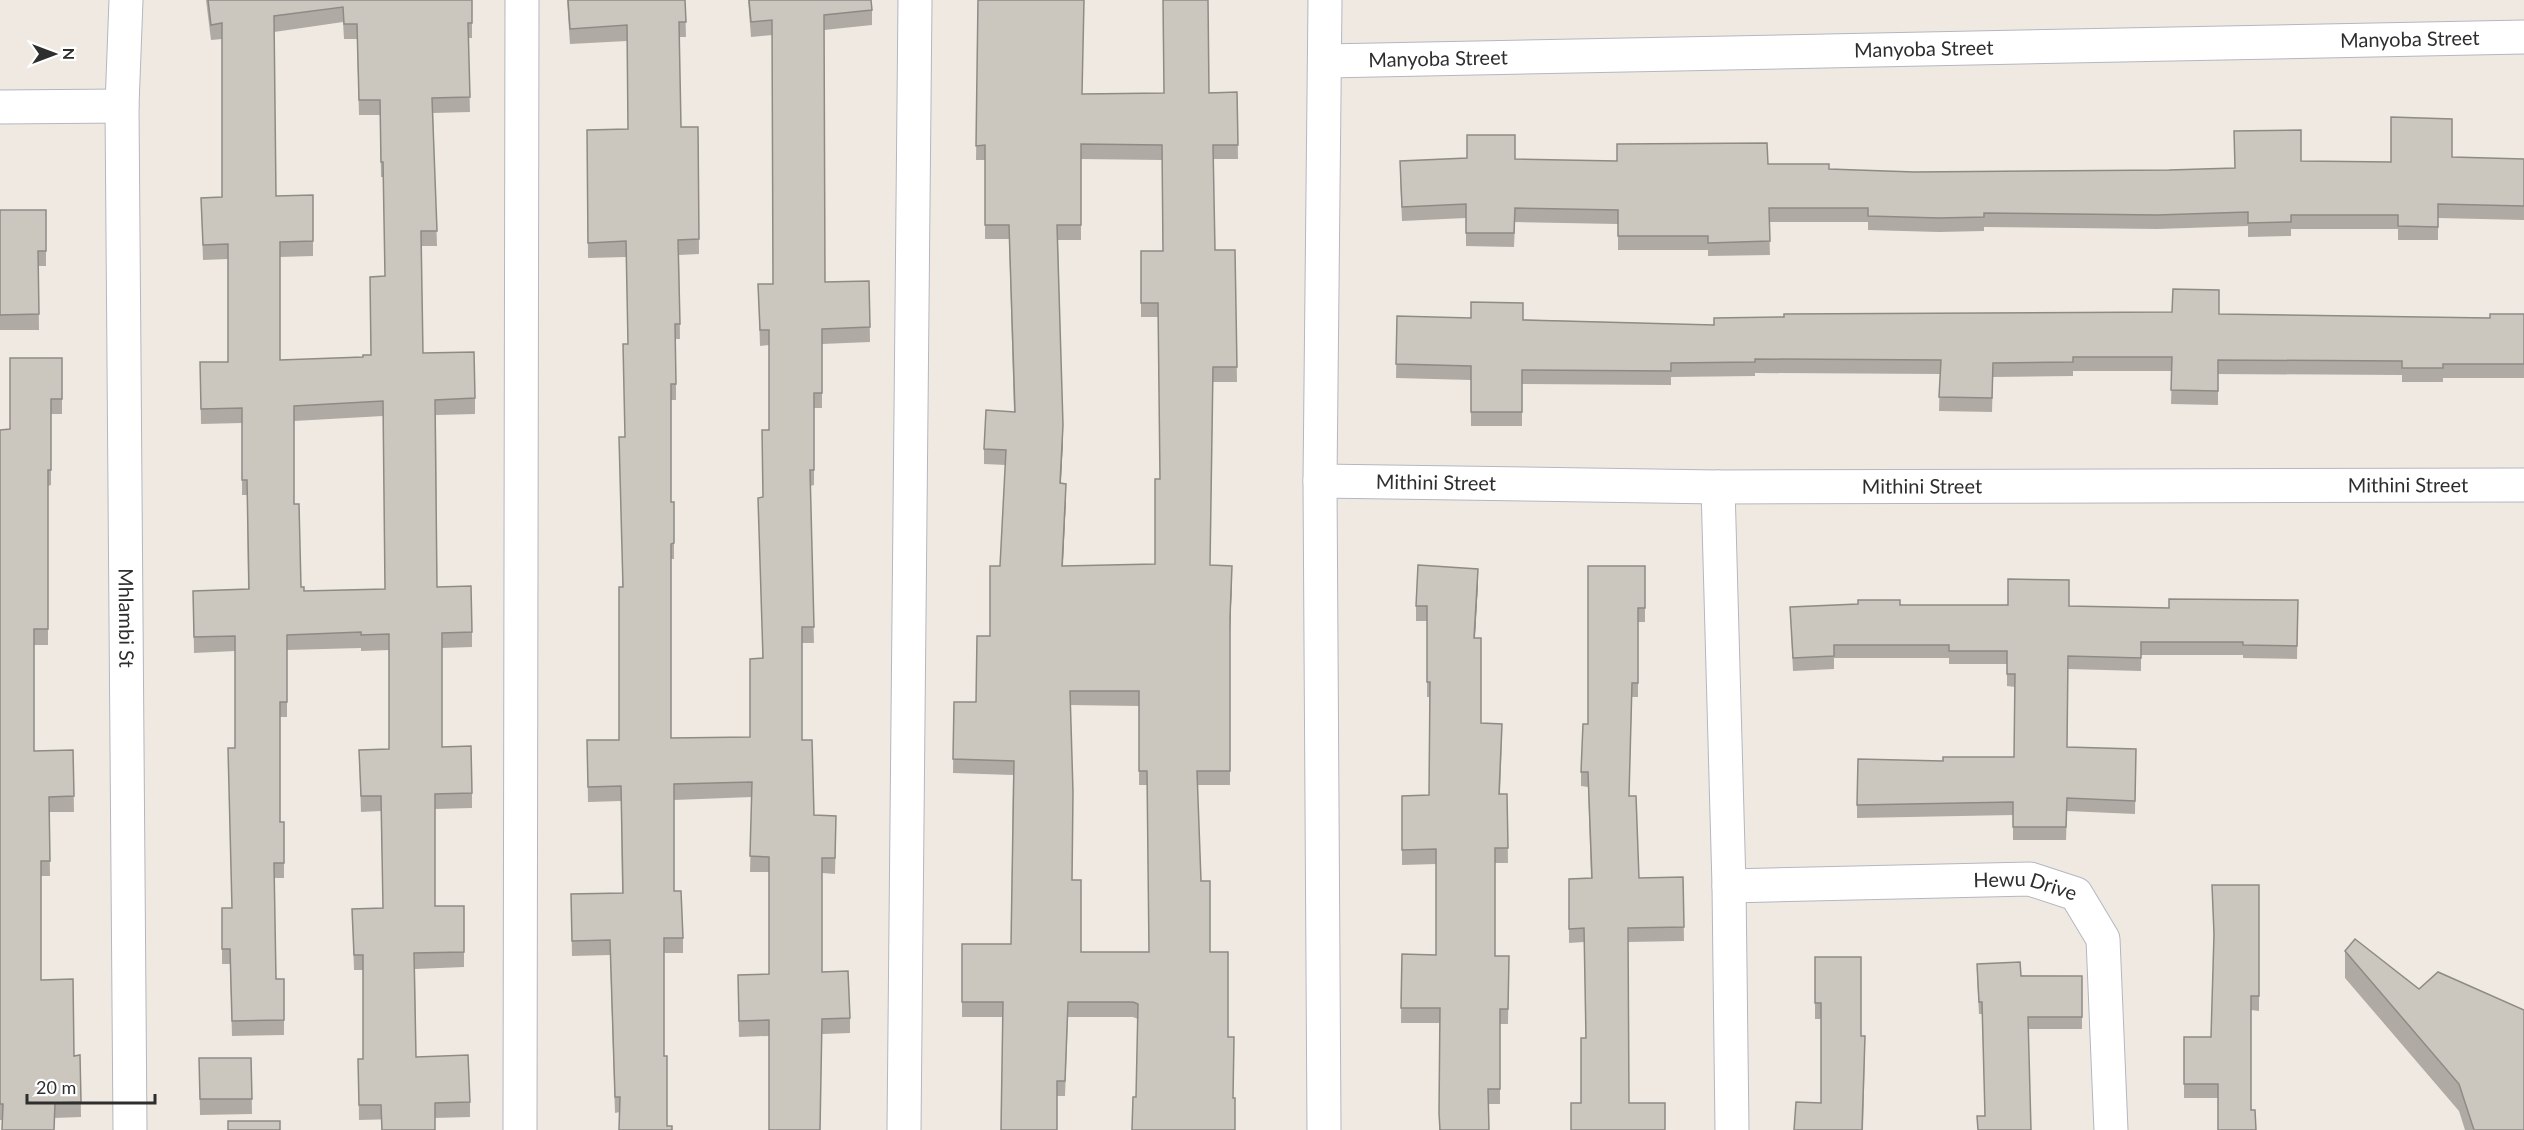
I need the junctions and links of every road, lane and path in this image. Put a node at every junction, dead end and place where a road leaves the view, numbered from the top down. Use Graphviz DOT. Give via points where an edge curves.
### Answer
graph roads {
  1 [pos="126,0"];
  2 [pos="522,0"];
  3 [pos="915,0"];
  4 [pos="1325,0"];
  5 [pos="2524,37"];
  6 [pos="1326,61"];
  7 [pos="122,106"];
  8 [pos="0,107"];
  9 [pos="1320,482"];
  10 [pos="2524,485"];
  11 [pos="1718,488"];
  12 [pos="1729,886"];
  13 [pos="130,1130"];
  14 [pos="520,1130"];
  15 [pos="904,1130"];
  16 [pos="1324,1130"];
  17 [pos="1732,1130"];
  18 [pos="2110,1130"];
  1 -- 7 [label="street, Mhlambi St"];
  2 -- 14 [label="street"];
  3 -- 15 [label="street"];
  4 -- 6 [label="street"];
  5 -- 6 [label="street, Manyoba Street"];
  6 -- 9 [label="street"];
  7 -- 8 [label="street"];
  7 -- 13 [label="street, Mhlambi St"];
  9 -- 11 [label="street, Mithini Street"];
  9 -- 16 [label="street"];
  10 -- 11 [label="street, Mithini Street"];
  11 -- 12 [label="street"];
  12 -- 17 [label="street"];
  12 -- 18 [label="street, Hewu Drive" via="2030,879 2076,894 2103,939"];
}
